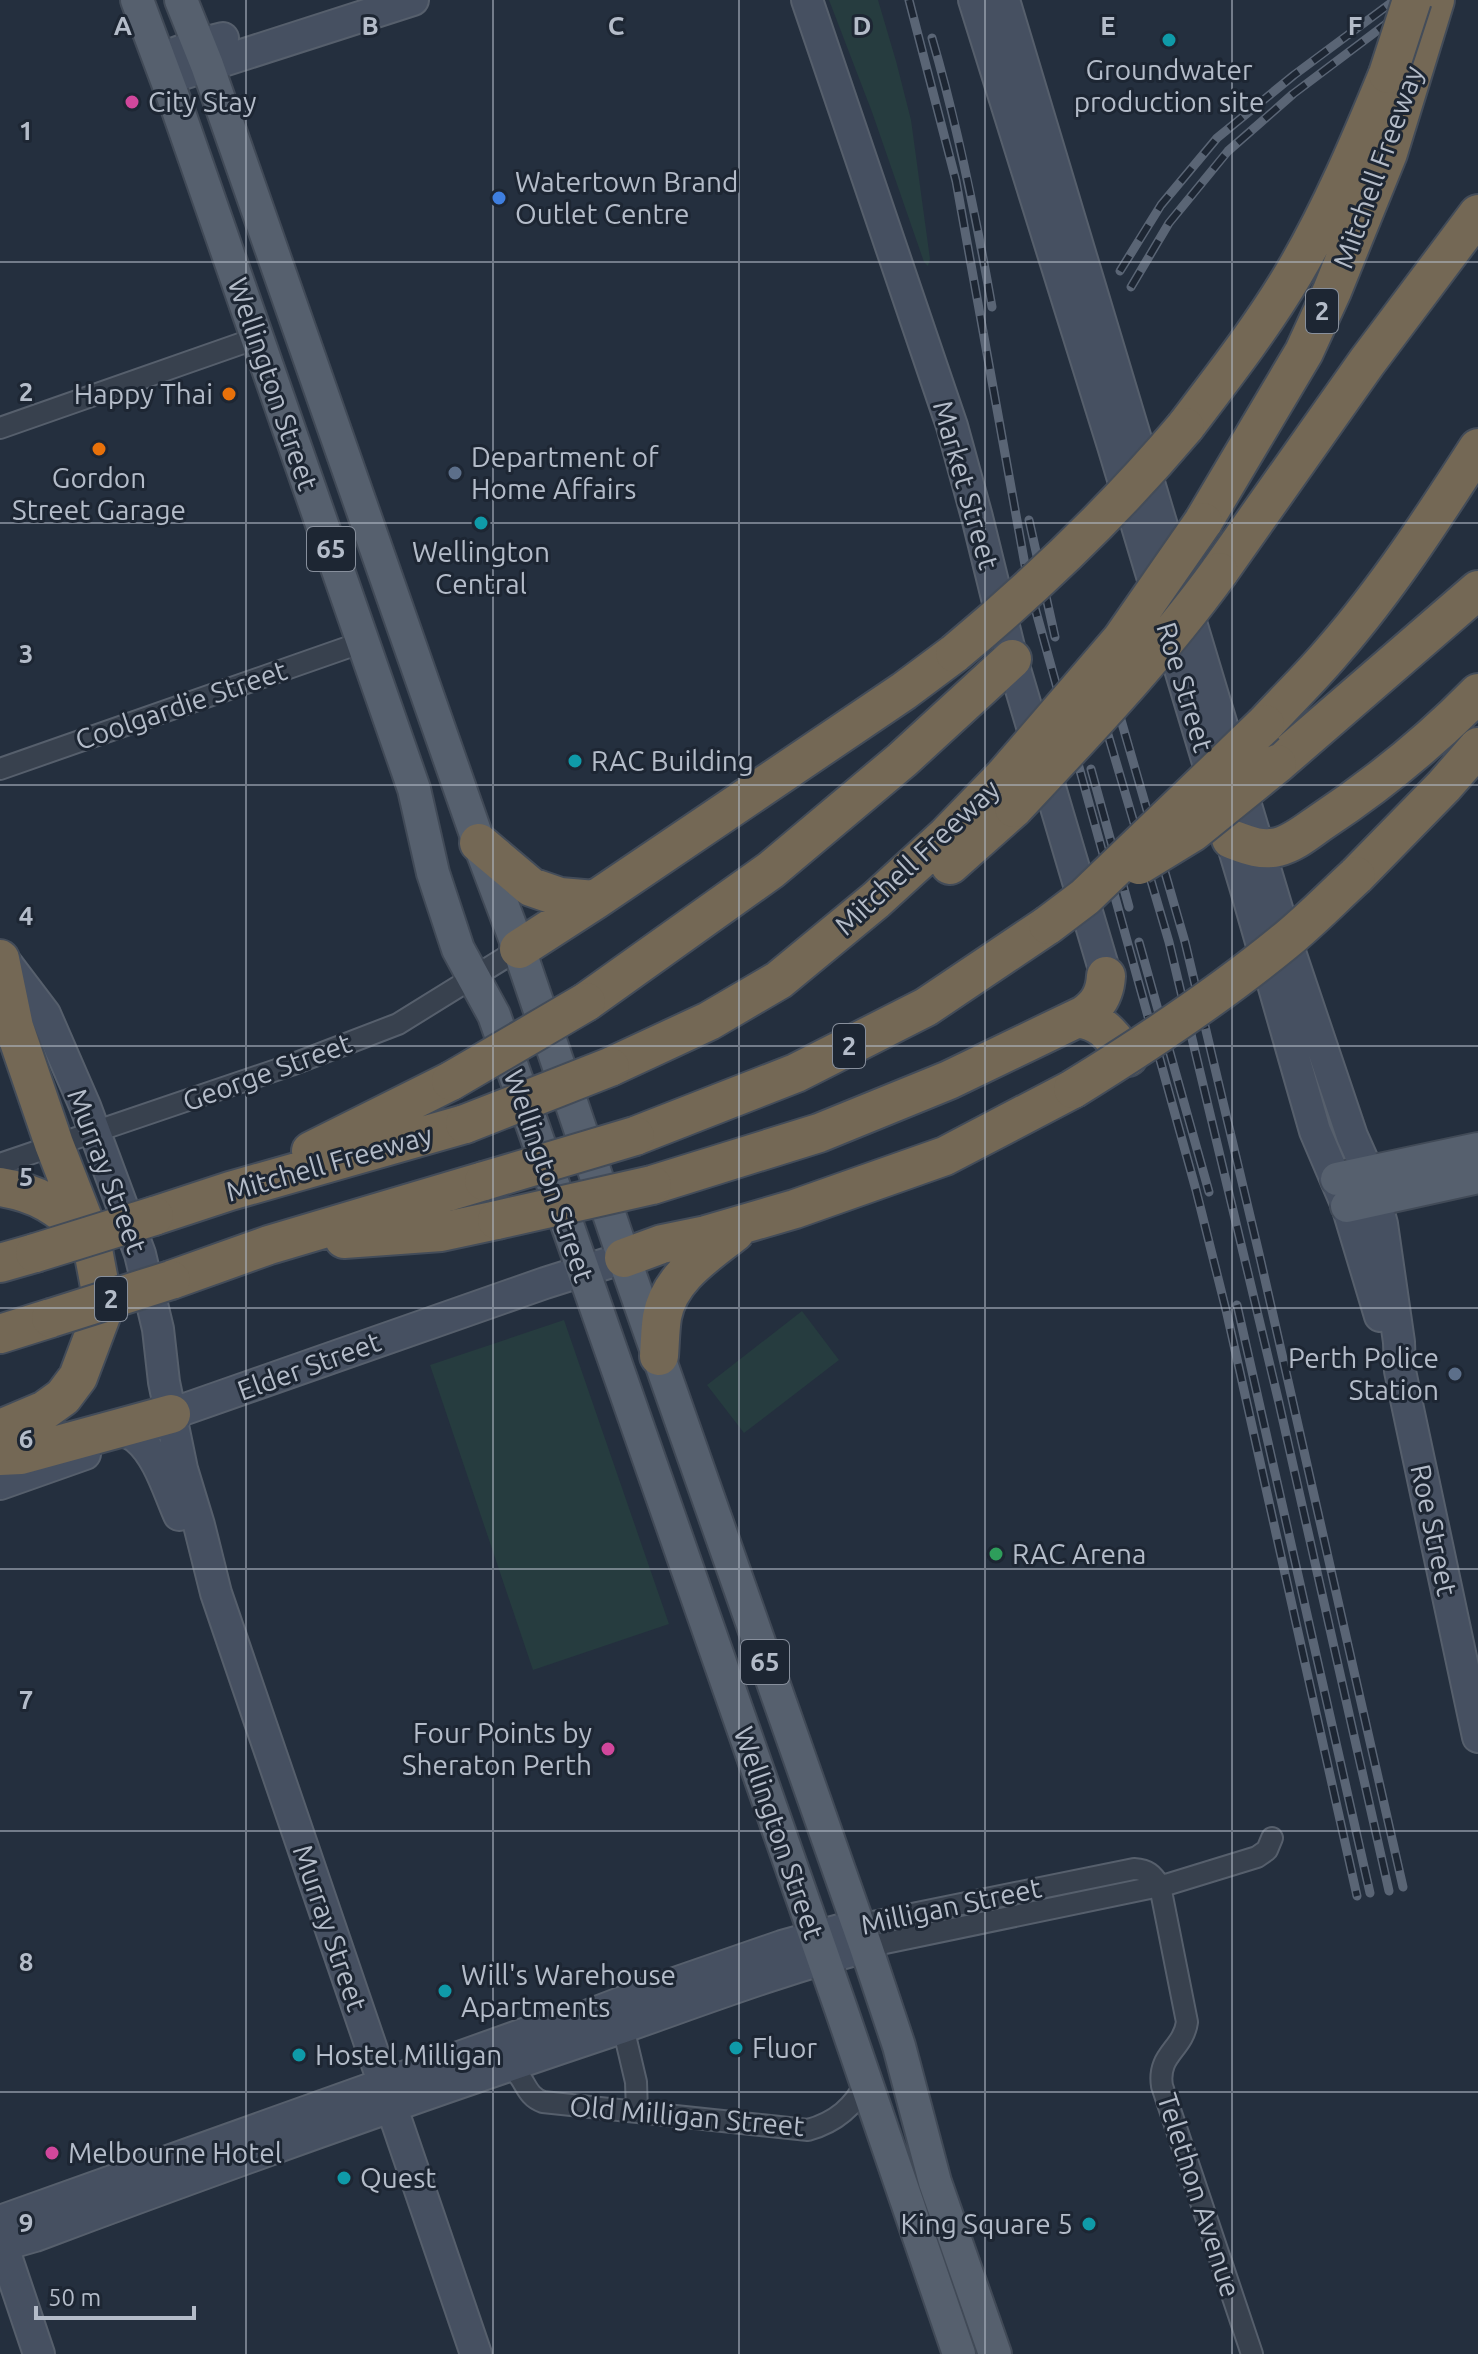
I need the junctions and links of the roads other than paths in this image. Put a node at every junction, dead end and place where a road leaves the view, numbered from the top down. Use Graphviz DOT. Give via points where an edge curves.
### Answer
graph roads {
  1 [pos="137,0"];
  2 [pos="181,0"];
  3 [pos="347,0"];
  4 [pos="413,0"];
  5 [pos="807,0"];
  6 [pos="974,0"];
  7 [pos="1004,0"];
  8 [pos="1412,0"];
  9 [pos="1435,0"];
  10 [pos="203,55"];
  11 [pos="163,69"];
  12 [pos="1399,80"];
  13 [pos="1468,226"];
  14 [pos="257,338"];
  15 [pos="1095,346"];
  16 [pos="0,428"];
  17 [pos="1478,448"];
  18 [pos="1478,590"];
  19 [pos="1478,604"];
  20 [pos="1417,640"];
  21 [pos="363,642"];
  22 [pos="1012,659"];
  23 [pos="1478,693"];
  24 [pos="434,715"];
  25 [pos="1478,747"];
  26 [pos="0,769"];
  27 [pos="414,789"];
  28 [pos="1010,791"];
  29 [pos="479,843"];
  30 [pos="1245,844"];
  31 [pos="1085,897"];
  32 [pos="595,900"];
  33 [pos="519,949"];
  34 [pos="0,956"];
  35 [pos="1106,976"];
  36 [pos="473,977"];
  37 [pos="1077,1019"];
  38 [pos="1128,1057"];
  39 [pos="94,1131"];
  40 [pos="54,1144"];
  41 [pos="1478,1149"];
  42 [pos="0,1164"];
  43 [pos="1478,1177"];
  44 [pos="0,1187"];
  45 [pos="1357,1189"];
  46 [pos="230,1191"];
  47 [pos="746,1223"];
  48 [pos="91,1239"];
  49 [pos="269,1245"];
  50 [pos="17,1258"];
  51 [pos="624,1258"];
  52 [pos="582,1272"];
  53 [pos="0,1334"];
  54 [pos="659,1356"];
  55 [pos="171,1414"];
  56 [pos="0,1429"];
  57 [pos="122,1434"];
  58 [pos="0,1456"];
  59 [pos="0,1484"];
  60 [pos="216,1593"];
  61 [pos="1478,1737"];
  62 [pos="1272,1838"];
  63 [pos="1160,1886"];
  64 [pos="862,1936"];
  65 [pos="819,1948"];
  66 [pos="623,2027"];
  67 [pos="505,2066"];
  68 [pos="866,2082"];
  69 [pos="387,2095"];
  70 [pos="637,2112"];
  71 [pos="1,2237"];
  72 [pos="39,2354"];
  73 [pos="476,2354"];
  74 [pos="959,2354"];
  75 [pos="995,2354"];
  76 [pos="1252,2354"];
  1 -- 11 [label="main road, Wellington Street / 65"];
  2 -- 10 [label="main road, Wellington Street / 65"];
  3 -- 10 [label="main road" via="237,35"];
  4 -- 10 [label="main road"];
  5 -- 22 [label="main road, Market Street" via="952,426"];
  6 -- 15 [label="main road, Roe Street"];
  7 -- 15 [label="main road, Roe Street"];
  8 -- 12 [label="highway, bridge"];
  9 -- 12 [label="highway, Mitchell Freeway / 2"];
  10 -- 11 [label="main road"];
  10 -- 24 [label="main road, Wellington Street / 65"];
  11 -- 14 [label="main road, Wellington Street / 65"];
  12 -- 28 [label="highway, Mitchell Freeway / 2, bridge" via="1388,153 1304,352 1203,522"];
  12 -- 32 [label="highway, bridge" via="1294,273 1240,355 1104,518 955,653"];
  13 -- 28 [label="highway, bridge" via="1196,603 1105,711"];
  14 -- 16 [label="street"];
  14 -- 21 [label="main road, Wellington Street / 65"];
  15 -- 30 [label="main road, Roe Street"];
  17 -- 31 [label="highway, 2, bridge" via="1427,527 1332,653"];
  18 -- 20 [label="highway"];
  19 -- 20 [label="highway"];
  20 -- 31 [label="highway, bridge" via="1193,832"];
  21 -- 26 [label="street, Coolgardie Street"];
  21 -- 27 [label="main road, Wellington Street / 65"];
  22 -- 35 [label="main road, Market Street"];
  22 -- 46 [label="highway, bridge" via="771,870 586,1002 451,1081"];
  23 -- 30 [label="highway" via="1444,727 1294,840 1280,846"];
  24 -- 27 [label="main road" via="422,743"];
  24 -- 29 [label="main road, Wellington Street / 65"];
  25 -- 47 [label="highway, bridge" via="1356,876 1283,943 1141,1047 945,1156"];
  27 -- 36 [label="main road, Wellington Street / 65" via="433,873"];
  28 -- 46 [label="highway, Mitchell Freeway / 2, bridge" via="946,836 779,980 709,1021 465,1124"];
  29 -- 32 [label="highway" via="531,887 560,897"];
  29 -- 33 [label="main road, Wellington Street / 65"];
  30 -- 45 [label="main road, Roe Street" via="1296,969 1352,1136"];
  31 -- 49 [label="highway, 2, bridge" via="926,1007 796,1073 635,1136"];
  32 -- 33 [label="highway"];
  33 -- 36 [label="street, George Street"];
  33 -- 51 [label="main road, Wellington Street / 65"];
  34 -- 39 [label="main road, Murray Street" via="45,1014"];
  34 -- 40 [label="highway" via="14,1027"];
  35 -- 37 [label="highway" via="1099,1001"];
  36 -- 39 [label="street, George Street" via="398,1024"];
  36 -- 52 [label="main road, Wellington Street / 65" via="494,1015"];
  37 -- 38 [label="highway" via="1103,1027"];
  37 -- 49 [label="highway, 2, bridge" via="949,1080 819,1133 652,1185 441,1232"];
  39 -- 40 [label="street, George Street"];
  39 -- 55 [label="main road, Murray Street" via="140,1254"];
  40 -- 42 [label="street, George Street"];
  40 -- 48 [label="highway"];
  41 -- 45 [label="main road"];
  43 -- 45 [label="main road"];
  44 -- 48 [label="highway" via="21,1190 66,1213"];
  45 -- 61 [label="main road, Roe Street" via="1386,1249 1400,1371"];
  46 -- 50 [label="highway, Mitchell Freeway / 2, bridge"];
  47 -- 51 [label="highway"];
  47 -- 54 [label="highway" via="677,1282 662,1315"];
  48 -- 56 [label="highway" via="104,1308 78,1377 45,1410"];
  49 -- 53 [label="highway, 2, bridge"];
  51 -- 52 [label="main road, Elder Street"];
  51 -- 54 [label="main road, Wellington Street / 65"];
  52 -- 55 [label="main road, Elder Street"];
  52 -- 65 [label="main road, Wellington Street / 65"];
  54 -- 64 [label="main road, Wellington Street / 65"];
  55 -- 57 [label="highway"];
  55 -- 60 [label="main road, Murray Street"];
  57 -- 58 [label="highway"];
  57 -- 59 [label="main road"];
  57 -- 60 [label="main road, Murray Street" via="154,1461"];
  60 -- 69 [label="main road, Murray Street"];
  62 -- 63 [label="street, Milligan Street" via="1257,1857"];
  63 -- 64 [label="street, Milligan Street"];
  63 -- 64 [label="street, Milligan Street" via="1152,1874 1134,1869"];
  63 -- 76 [label="street, Telethon Avenue" via="1187,2022 1182,2040 1164,2061 1162,2086"];
  64 -- 65 [label="main road, Milligan Street"];
  64 -- 75 [label="main road, Wellington Street / 65" via="899,2046 935,2182"];
  65 -- 66 [label="main road, Milligan Street"];
  65 -- 68 [label="main road, Wellington Street / 65"];
  65 -- 69 [label="main road, Milligan Street" via="646,1993 532,2031"];
  66 -- 67 [label="main road, Milligan Street"];
  66 -- 70 [label="street"];
  67 -- 69 [label="main road, Milligan Street"];
  67 -- 70 [label="street, Old Milligan Street" via="515,2069 529,2093 543,2102"];
  68 -- 70 [label="street, Old Milligan Street" via="850,2107 808,2130"];
  68 -- 74 [label="main road, Wellington Street / 65"];
  69 -- 71 [label="main road, Milligan Street" via="280,2145 35,2236"];
  69 -- 73 [label="main road, Murray Street"];
  71 -- 72 [label="main road"];
}
